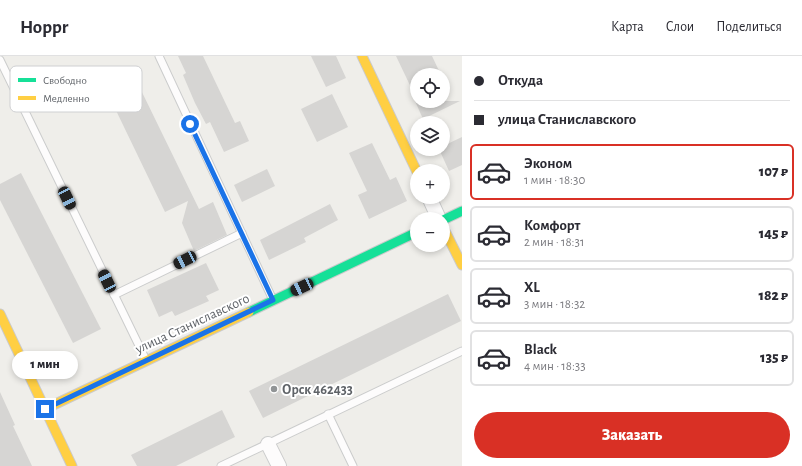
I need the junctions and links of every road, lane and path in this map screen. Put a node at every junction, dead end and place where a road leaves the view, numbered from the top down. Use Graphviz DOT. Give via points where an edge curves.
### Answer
graph roads {
  1 [pos="159,56"];
  2 [pos="362,56"];
  3 [pos="0,60"];
  4 [pos="10,81"];
  5 [pos="25,112"];
  6 [pos="413,164"];
  7 [pos="462,211"];
  8 [pos="450,217"];
  9 [pos="242,233"];
  10 [pos="410,235"];
  11 [pos="450,241"];
  12 [pos="462,265"];
  13 [pos="114,295"];
  14 [pos="273,300"];
  15 [pos="0,314"];
  16 [pos="462,351"];
  17 [pos="146,361"];
  18 [pos="45,409"];
  19 [pos="328,414"];
  20 [pos="268,444"];
  21 [pos="72,466"];
  22 [pos="221,466"];
  23 [pos="279,466"];
  24 [pos="353,466"];
  1 -- 9 [label="lane"];
  2 -- 6 [label="main road"];
  3 -- 4 [label="lane"];
  5 -- 13 [label="lane"];
  7 -- 8 [label="main road"];
  9 -- 13 [label="lane"];
  9 -- 14 [label="lane"];
  10 -- 14 [label="main road, улица Станиславского"];
  11 -- 12 [label="main road"];
  13 -- 17 [label="lane"];
  14 -- 17 [label="main road, улица Станиславского"];
  15 -- 18 [label="main road"];
  16 -- 19 [label="lane"];
  17 -- 18 [label="main road, улица Станиславского"];
  18 -- 21 [label="main road"];
  19 -- 20 [label="lane"];
  19 -- 24 [label="lane"];
  20 -- 22 [label="lane"];
  20 -- 23 [label="street"];
}
